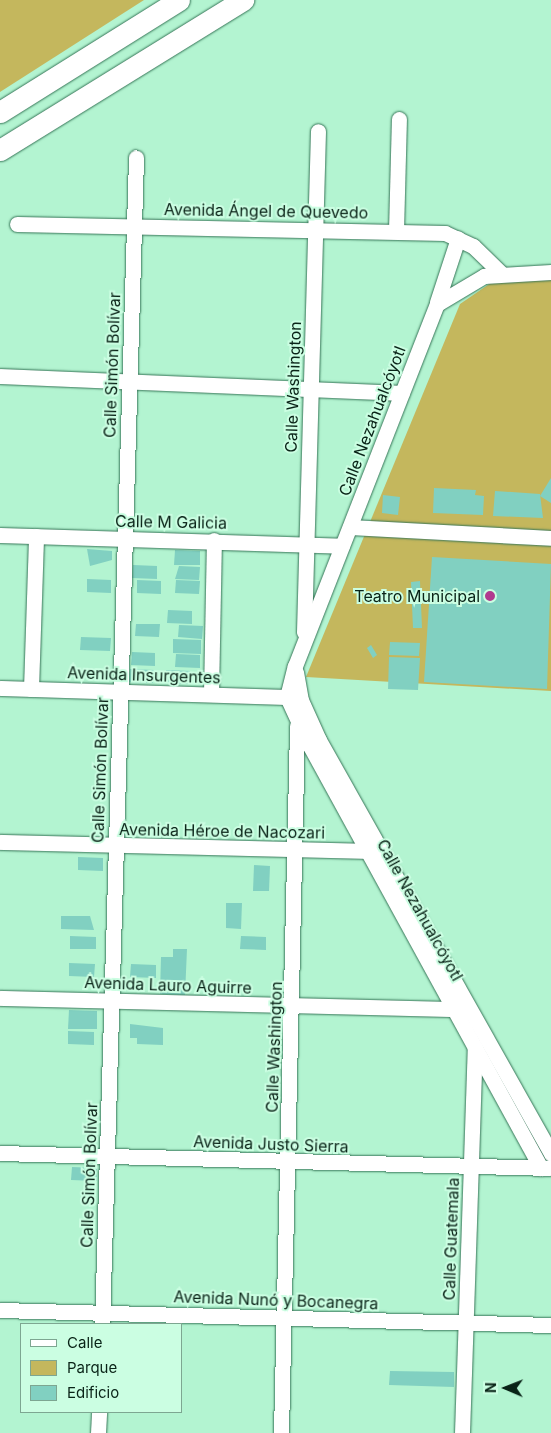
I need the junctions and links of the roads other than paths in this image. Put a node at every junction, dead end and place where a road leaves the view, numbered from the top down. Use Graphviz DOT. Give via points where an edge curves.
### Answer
graph roads {
  1 [pos="179,0"];
  2 [pos="243,0"];
  3 [pos="56,80"];
  4 [pos="0,112"];
  5 [pos="399,119"];
  6 [pos="0,120"];
  7 [pos="318,131"];
  8 [pos="0,148"];
  9 [pos="136,157"];
  10 [pos="16,224"];
  11 [pos="135,226"];
  12 [pos="315,230"];
  13 [pos="396,231"];
  14 [pos="458,238"];
  15 [pos="551,272"];
  16 [pos="502,274"];
  17 [pos="437,304"];
  18 [pos="0,376"];
  19 [pos="129,381"];
  20 [pos="311,387"];
  21 [pos="402,392"];
  22 [pos="350,527"];
  23 [pos="0,535"];
  24 [pos="36,536"];
  25 [pos="124,538"];
  26 [pos="551,538"];
  27 [pos="214,540"];
  28 [pos="306,544"];
  29 [pos="342,546"];
  30 [pos="304,644"];
  31 [pos="295,666"];
  32 [pos="0,688"];
  33 [pos="31,689"];
  34 [pos="120,692"];
  35 [pos="211,694"];
  36 [pos="287,697"];
  37 [pos="303,719"];
  38 [pos="0,842"];
  39 [pos="115,846"];
  40 [pos="297,850"];
  41 [pos="367,851"];
  42 [pos="383,851"];
  43 [pos="0,998"];
  44 [pos="111,1001"];
  45 [pos="292,1007"];
  46 [pos="455,1008"];
  47 [pos="474,1015"];
  48 [pos="475,1046"];
  49 [pos="0,1153"];
  50 [pos="551,1154"];
  51 [pos="107,1156"];
  52 [pos="288,1162"];
  53 [pos="471,1167"];
  54 [pos="546,1168"];
  55 [pos="0,1310"];
  56 [pos="284,1318"];
  57 [pos="102,1319"];
  58 [pos="466,1322"];
  59 [pos="551,1325"];
  60 [pos="99,1413"];
  61 [pos="98,1433"];
  62 [pos="281,1433"];
  63 [pos="462,1433"];
  1 -- 3 [label="highway"];
  2 -- 8 [label="highway"];
  3 -- 4 [label="highway"];
  3 -- 6 [label="highway"];
  5 -- 13 [label="street"];
  7 -- 12 [label="street, Calle Washington"];
  9 -- 11 [label="street, Calle Simón Bolívar"];
  10 -- 11 [label="street, Avenida Ángel de Quevedo"];
  11 -- 12 [label="street, Avenida Ángel de Quevedo"];
  11 -- 19 [label="street, Calle Simón Bolívar"];
  12 -- 13 [label="street, Avenida Ángel de Quevedo"];
  12 -- 20 [label="street, Calle Washington"];
  13 -- 14 [label="street, Avenida Ángel de Quevedo"];
  14 -- 16 [label="street"];
  14 -- 17 [label="street, Calle Nezahualcóyotl"];
  15 -- 16 [label="street"];
  16 -- 17 [label="street" via="461,286"];
  17 -- 21 [label="street, Calle Nezahualcóyotl"];
  18 -- 19 [label="street"];
  19 -- 20 [label="street"];
  19 -- 25 [label="street, Calle Simón Bolívar"];
  20 -- 21 [label="street"];
  20 -- 28 [label="street, Calle Washington"];
  21 -- 22 [label="street, Calle Nezahualcóyotl"];
  22 -- 26 [label="street"];
  22 -- 29 [label="street, Calle Nezahualcóyotl"];
  23 -- 24 [label="street, Calle M Galicia"];
  24 -- 25 [label="street, Calle M Galicia"];
  24 -- 33 [label="street"];
  25 -- 27 [label="street, Calle M Galicia"];
  25 -- 34 [label="street, Calle Simón Bolívar"];
  27 -- 28 [label="street, Calle M Galicia"];
  27 -- 35 [label="street"];
  28 -- 29 [label="street, Calle M Galicia"];
  28 -- 30 [label="street, Calle Washington"];
  29 -- 30 [label="street, Calle Nezahualcóyotl"];
  30 -- 31 [label="street, Calle Nezahualcóyotl"];
  31 -- 36 [label="street, Calle Nezahualcóyotl"];
  31 -- 37 [label="street, Calle Nezahualcóyotl"];
  32 -- 33 [label="street, Avenida Insurgentes"];
  33 -- 34 [label="street, Avenida Insurgentes"];
  34 -- 35 [label="street, Avenida Insurgentes"];
  34 -- 39 [label="street, Calle Simón Bolívar"];
  35 -- 36 [label="street, Avenida Insurgentes"];
  36 -- 37 [label="street, Calle Nezahualcóyotl"];
  37 -- 40 [label="street, Calle Washington"];
  37 -- 41 [label="street, Calle Nezahualcóyotl"];
  37 -- 42 [label="street, Calle Nezahualcóyotl"];
  38 -- 39 [label="street, Avenida Héroe de Nacozari"];
  39 -- 40 [label="street, Avenida Héroe de Nacozari"];
  39 -- 44 [label="street, Calle Simón Bolívar"];
  40 -- 41 [label="street, Avenida Héroe de Nacozari"];
  40 -- 45 [label="street, Calle Washington"];
  41 -- 42 [label="street, Avenida Héroe de Nacozari"];
  41 -- 46 [label="street, Calle Nezahualcóyotl"];
  42 -- 47 [label="street, Calle Nezahualcóyotl"];
  43 -- 44 [label="street, Avenida Lauro Aguirre"];
  44 -- 45 [label="street, Avenida Lauro Aguirre"];
  44 -- 51 [label="street, Calle Simón Bolívar"];
  45 -- 46 [label="street, Avenida Lauro Aguirre"];
  45 -- 52 [label="street, Calle Washington"];
  46 -- 47 [label="street, Avenida Lauro Aguirre"];
  46 -- 48 [label="street, Calle Nezahualcóyotl"];
  47 -- 48 [label="street, Calle Guatemala"];
  47 -- 50 [label="street, Calle Nezahualcóyotl"];
  48 -- 53 [label="street, Calle Guatemala"];
  48 -- 54 [label="street, Calle Nezahualcóyotl"];
  49 -- 51 [label="street, Avenida Justo Sierra"];
  51 -- 52 [label="street, Avenida Justo Sierra"];
  51 -- 57 [label="street, Calle Simón Bolívar"];
  52 -- 53 [label="street, Avenida Justo Sierra"];
  52 -- 56 [label="street, Calle Washington"];
  53 -- 54 [label="street, Avenida Justo Sierra"];
  53 -- 58 [label="street, Calle Guatemala"];
  55 -- 57 [label="street, Avenida Nunó y Bocanegra"];
  56 -- 57 [label="street, Avenida Nunó y Bocanegra"];
  56 -- 58 [label="street, Avenida Nunó y Bocanegra"];
  56 -- 62 [label="street, Calle Washington"];
  58 -- 59 [label="street, Avenida Nunó y Bocanegra"];
  58 -- 63 [label="street, Calle Guatemala"];
  60 -- 61 [label="street"];
}
